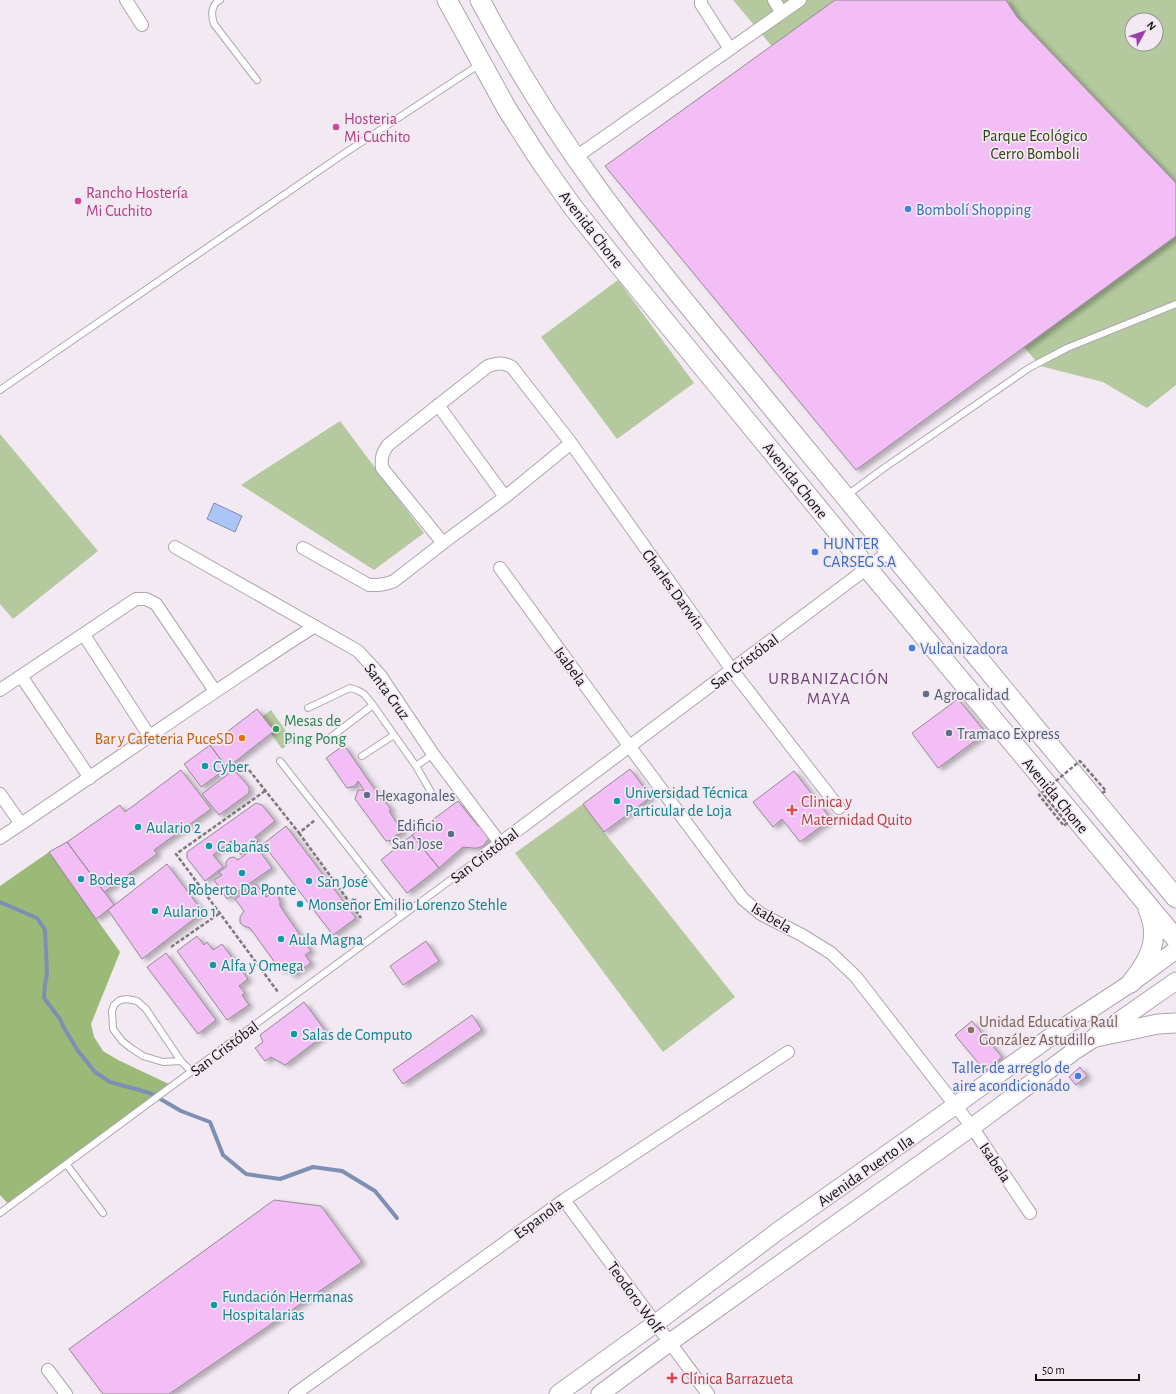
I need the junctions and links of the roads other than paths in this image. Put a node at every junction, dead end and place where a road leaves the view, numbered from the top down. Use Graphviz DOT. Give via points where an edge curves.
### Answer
graph roads {
  1 [pos="126,0"];
  2 [pos="220,0"];
  3 [pos="447,0"];
  4 [pos="480,0"];
  5 [pos="701,0"];
  6 [pos="774,0"];
  7 [pos="800,0"];
  8 [pos="782,13"];
  9 [pos="142,25"];
  10 [pos="730,49"];
  11 [pos="481,63"];
  12 [pos="257,80"];
  13 [pos="576,157"];
  14 [pos="1176,304"];
  15 [pos="0,390"];
  16 [pos="438,405"];
  17 [pos="571,443"];
  18 [pos="505,497"];
  19 [pos="845,497"];
  20 [pos="443,543"];
  21 [pos="175,547"];
  22 [pos="303,548"];
  23 [pos="890,552"];
  24 [pos="500,568"];
  25 [pos="868,569"];
  26 [pos="315,626"];
  27 [pos="84,635"];
  28 [pos="732,670"];
  29 [pos="21,676"];
  30 [pos="0,690"];
  31 [pos="215,691"];
  32 [pos="373,705"];
  33 [pos="308,708"];
  34 [pos="394,736"];
  35 [pos="150,737"];
  36 [pos="327,740"];
  37 [pos="630,747"];
  38 [pos="432,754"];
  39 [pos="362,756"];
  40 [pos="280,761"];
  41 [pos="416,766"];
  42 [pos="90,778"];
  43 [pos="431,792"];
  44 [pos="0,794"];
  45 [pos="839,808"];
  46 [pos="21,824"];
  47 [pos="0,838"];
  48 [pos="500,843"];
  49 [pos="487,853"];
  50 [pos="1175,894"];
  51 [pos="1144,901"];
  52 [pos="402,916"];
  53 [pos="1176,939"];
  54 [pos="1176,950"];
  55 [pos="1176,981"];
  56 [pos="1131,983"];
  57 [pos="1176,1023"];
  58 [pos="1096,1037"];
  59 [pos="788,1052"];
  60 [pos="181,1061"];
  61 [pos="192,1072"];
  62 [pos="956,1105"];
  63 [pos="972,1127"];
  64 [pos="67,1165"];
  65 [pos="564,1200"];
  66 [pos="1030,1212"];
  67 [pos="0,1213"];
  68 [pos="103,1213"];
  69 [pos="656,1323"];
  70 [pos="669,1343"];
  71 [pos="48,1370"];
  72 [pos="66,1394"];
  73 [pos="295,1394"];
  74 [pos="558,1394"];
  75 [pos="600,1394"];
  76 [pos="708,1394"];
  1 -- 9 [label="street"];
  2 -- 12 [label="lane" via="213,8 214,24"];
  3 -- 11 [label="main road, Avenida Chone"];
  4 -- 13 [label="main road, Avenida Chone" via="545,113"];
  5 -- 10 [label="street" via="701,4"];
  6 -- 8 [label="street"];
  7 -- 8 [label="street"];
  8 -- 10 [label="street"];
  10 -- 13 [label="street"];
  11 -- 15 [label="lane" via="332,161"];
  11 -- 25 [label="main road, Avenida Chone" via="507,109 572,206"];
  13 -- 19 [label="main road, Avenida Chone" via="597,189 648,254"];
  14 -- 19 [label="lane" via="1067,348 1029,368"];
  16 -- 17 [label="street, Charles Darwin" via="488,366 506,364 512,367"];
  16 -- 18 [label="street"];
  16 -- 20 [label="street" via="388,445 382,452 381,460 382,468"];
  17 -- 18 [label="street"];
  17 -- 28 [label="street, Charles Darwin"];
  18 -- 20 [label="street"];
  19 -- 23 [label="main road, Avenida Chone"];
  20 -- 22 [label="street" via="394,580 379,586 369,585"];
  21 -- 26 [label="street, Santa Cruz"];
  23 -- 25 [label="street, San Cristóbal"];
  23 -- 50 [label="main road, Avenida Chone"];
  24 -- 37 [label="street, Isabela"];
  25 -- 28 [label="street, San Cristóbal"];
  25 -- 51 [label="main road, Avenida Chone"];
  26 -- 31 [label="street"];
  26 -- 38 [label="street, Santa Cruz" via="358,651 380,674"];
  27 -- 29 [label="street"];
  27 -- 31 [label="street" via="136,600 146,599 156,604"];
  27 -- 35 [label="street"];
  28 -- 37 [label="street, San Cristóbal"];
  28 -- 45 [label="street, Charles Darwin"];
  29 -- 30 [label="street"];
  29 -- 42 [label="street"];
  31 -- 35 [label="street"];
  32 -- 33 [label="lane" via="364,694 350,688"];
  32 -- 34 [label="lane"];
  32 -- 36 [label="lane"];
  34 -- 39 [label="lane"];
  34 -- 41 [label="lane"];
  35 -- 42 [label="street"];
  37 -- 48 [label="street, San Cristóbal"];
  37 -- 62 [label="street, Isabela" via="743,899 761,914 802,935 831,954 856,977"];
  38 -- 41 [label="lane"];
  38 -- 48 [label="street, Santa Cruz"];
  40 -- 52 [label="lane"];
  41 -- 43 [label="lane"];
  42 -- 46 [label="street"];
  44 -- 46 [label="street"];
  46 -- 47 [label="street"];
  48 -- 49 [label="street, San Cristóbal"];
  49 -- 52 [label="lane, San Cristóbal"];
  51 -- 53 [label="main road, Avenida Chone"];
  51 -- 56 [label="main road" via="1153,920 1152,946 1144,967"];
  52 -- 61 [label="lane, San Cristóbal"];
  54 -- 56 [label="street, Avenida Puerto Ila"];
  55 -- 58 [label="street, Avenida Puerto Ila"];
  56 -- 62 [label="street, Avenida Puerto Ila" via="1067,1025"];
  57 -- 58 [label="main road" via="1158,1024"];
  58 -- 63 [label="street, Avenida Puerto Ila"];
  59 -- 65 [label="street, Espanola"];
  60 -- 60 [label="lane" via="163,1062 143,1056 127,1045 113,1030 114,1005 120,1000 127,999 137,1002 146,1009"];
  60 -- 61 [label="lane"];
  61 -- 64 [label="lane, San Cristóbal"];
  62 -- 63 [label="street, Isabela"];
  62 -- 69 [label="street, Avenida Puerto Ila" via="778,1231"];
  63 -- 66 [label="street, Isabela"];
  63 -- 70 [label="street, Avenida Puerto Ila"];
  64 -- 67 [label="lane, San Cristóbal"];
  64 -- 68 [label="lane"];
  65 -- 69 [label="street, Teodoro Wolf"];
  65 -- 73 [label="street, Espanola"];
  69 -- 70 [label="street, Teodoro Wolf"];
  69 -- 74 [label="street, Avenida Puerto Ila"];
  70 -- 75 [label="street, Avenida Puerto Ila"];
  70 -- 76 [label="street, Teodoro Wolf"];
  71 -- 72 [label="street"];
}
